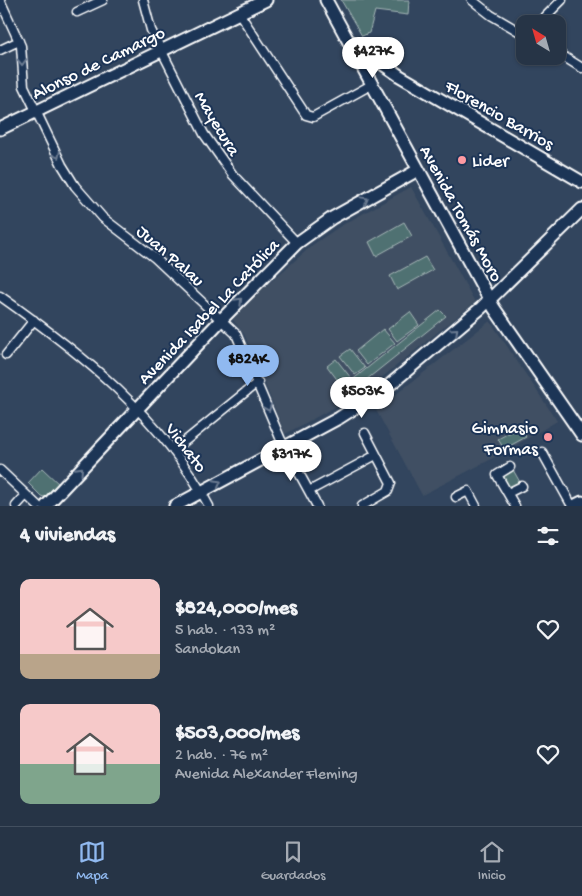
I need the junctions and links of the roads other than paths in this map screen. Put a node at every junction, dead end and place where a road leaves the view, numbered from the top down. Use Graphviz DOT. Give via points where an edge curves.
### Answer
graph roads {
  1 [pos="0,0"];
  2 [pos="103,0"];
  3 [pos="143,0"];
  4 [pos="266,0"];
  5 [pos="326,0"];
  6 [pos="472,0"];
  7 [pos="486,0"];
  8 [pos="562,0"];
  9 [pos="252,3"];
  10 [pos="479,7"];
  11 [pos="77,12"];
  12 [pos="239,13"];
  13 [pos="547,15"];
  14 [pos="516,30"];
  15 [pos="346,39"];
  16 [pos="19,41"];
  17 [pos="0,50"];
  18 [pos="162,50"];
  19 [pos="356,58"];
  20 [pos="566,58"];
  21 [pos="582,68"];
  22 [pos="400,76"];
  23 [pos="372,85"];
  24 [pos="36,111"];
  25 [pos="0,128"];
  26 [pos="418,170"];
  27 [pos="582,182"];
  28 [pos="582,209"];
  29 [pos="297,243"];
  30 [pos="0,296"];
  31 [pos="489,299"];
  32 [pos="34,320"];
  33 [pos="221,320"];
  34 [pos="6,355"];
  35 [pos="258,382"];
  36 [pos="137,410"];
  37 [pos="580,428"];
  38 [pos="364,433"];
  39 [pos="285,446"];
  40 [pos="174,450"];
  41 [pos="542,452"];
  42 [pos="376,455"];
  43 [pos="510,467"];
  44 [pos="0,470"];
  45 [pos="522,486"];
  46 [pos="201,492"];
  47 [pos="309,492"];
  48 [pos="508,493"];
  49 [pos="26,495"];
  50 [pos="456,497"];
  51 [pos="582,502"];
  52 [pos="52,504"];
  53 [pos="16,506"];
  54 [pos="38,506"];
  55 [pos="175,506"];
  56 [pos="209,506"];
  57 [pos="317,506"];
  58 [pos="362,506"];
  59 [pos="476,506"];
  60 [pos="515,506"];
  61 [pos="573,506"];
  1 -- 16 [label="street, Juan Palau"];
  2 -- 11 [label="street"];
  3 -- 18 [label="street, Mayecura" via="149,24"];
  4 -- 9 [label="main road, Alonso de Camargo"];
  5 -- 15 [label="main road, Avenida Tomás Moro"];
  6 -- 10 [label="street"];
  7 -- 10 [label="street"];
  8 -- 13 [label="street"];
  9 -- 12 [label="main road, Alonso de Camargo"];
  10 -- 14 [label="street"];
  12 -- 18 [label="main road, Alonso de Camargo"];
  12 -- 23 [label="street" via="306,115 313,116"];
  15 -- 19 [label="main road, Avenida Tomás Moro"];
  15 -- 22 [label="main road, Florencio Barrios"];
  16 -- 17 [label="street"];
  16 -- 24 [label="street, Juan Palau, one-way" via="24,86"];
  18 -- 24 [label="main road, Alonso de Camargo"];
  18 -- 29 [label="street, Mayecura" via="196,121 216,152 240,183"];
  19 -- 22 [label="main road, Florencio Barrios"];
  19 -- 23 [label="main road, Avenida Tomás Moro"];
  20 -- 21 [label="street"];
  22 -- 27 [label="main road, Florencio Barrios"];
  23 -- 26 [label="main road, Avenida Tomás Moro"];
  24 -- 25 [label="main road, Alonso de Camargo"];
  24 -- 33 [label="street, Juan Palau, one-way" via="62,166 88,202"];
  29 -- 26 [label="main road, Avenida Isabel La Católica, one-way" via="332,218"];
  26 -- 31 [label="main road, Avenida Tomás Moro"];
  28 -- 31 [label="main road"];
  33 -- 29 [label="main road, Avenida Isabel La Católica, one-way"];
  30 -- 32 [label="street, Vichato"];
  31 -- 37 [label="main road, Avenida Tomás Moro"];
  39 -- 31 [label="main road, one-way" via="374,396 420,361"];
  32 -- 34 [label="street"];
  32 -- 36 [label="street, Vichato" via="81,356"];
  33 -- 35 [label="street, Juan Palau" via="241,342"];
  33 -- 36 [label="main road, Avenida Isabel La Católica"];
  35 -- 39 [label="street, Juan Palau, one-way"];
  35 -- 40 [label="street"];
  36 -- 40 [label="street, Vichato"];
  52 -- 36 [label="main road, Avenida Isabel La Católica, one-way"];
  38 -- 42 [label="street"];
  46 -- 39 [label="main road, one-way"];
  39 -- 47 [label="street, Juan Palau"];
  40 -- 46 [label="street, Vichato"];
  41 -- 61 [label="street"];
  42 -- 47 [label="street"];
  42 -- 58 [label="street" via="391,488"];
  43 -- 48 [label="street" via="497,475"];
  44 -- 49 [label="street"];
  45 -- 48 [label="street"];
  46 -- 55 [label="main road"];
  46 -- 56 [label="street, Vichato"];
  47 -- 57 [label="street, Juan Palau"];
  48 -- 60 [label="street"];
  49 -- 53 [label="street"];
  49 -- 54 [label="street"];
  50 -- 59 [label="street" via="468,491"];
  51 -- 61 [label="main road"];
}
